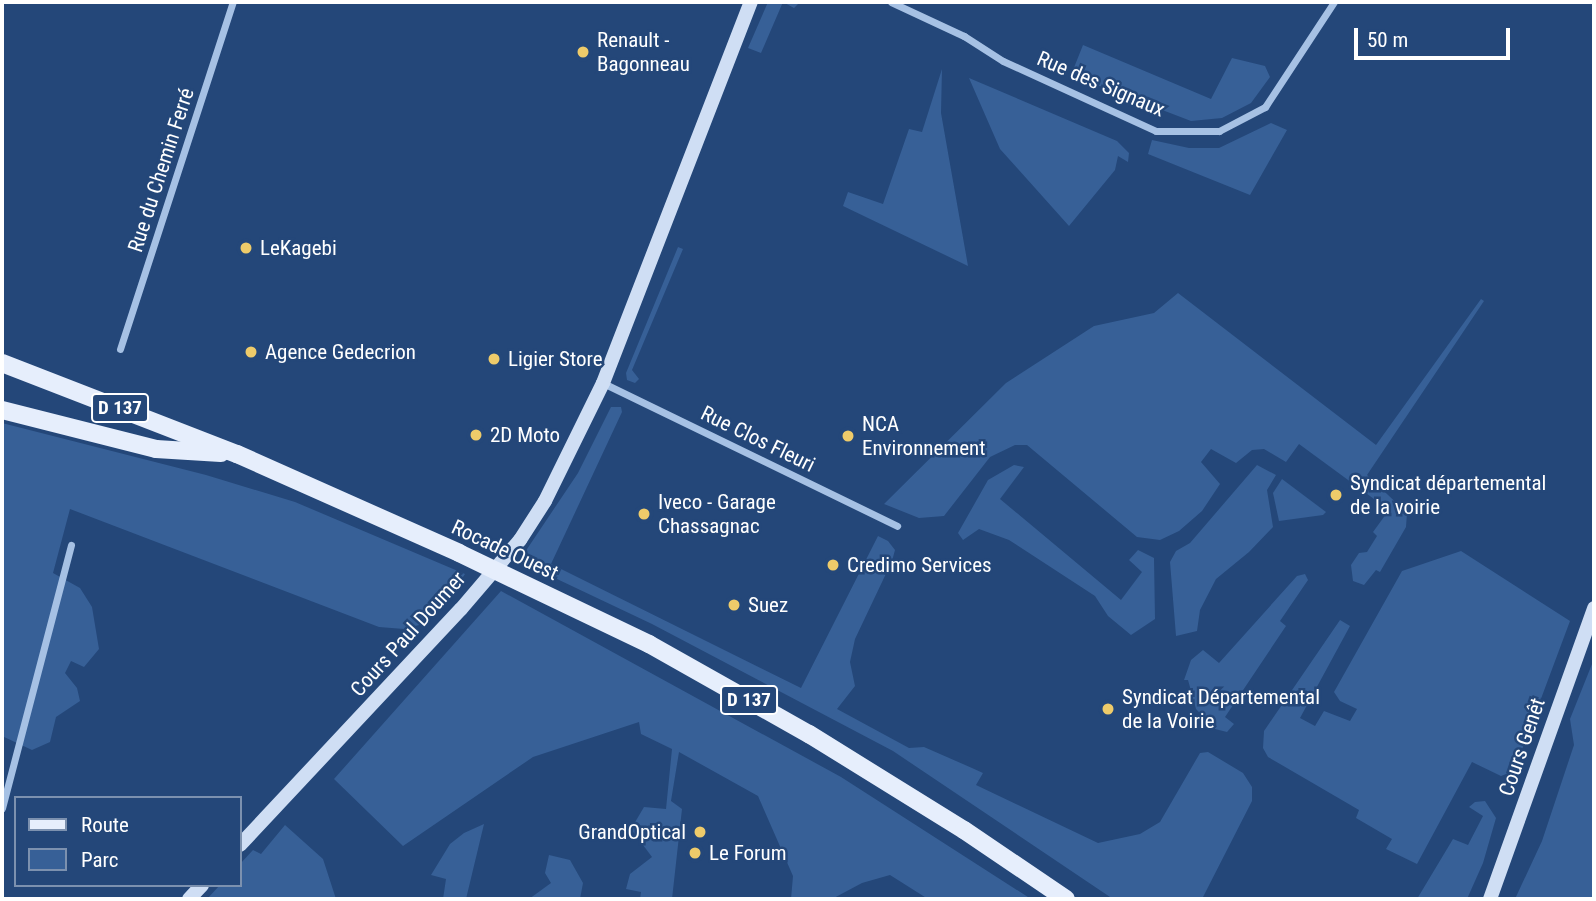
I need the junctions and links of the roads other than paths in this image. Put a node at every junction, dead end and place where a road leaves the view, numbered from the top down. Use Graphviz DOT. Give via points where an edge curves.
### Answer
graph roads {
  1 [pos="233,2"];
  2 [pos="751,2"];
  3 [pos="891,2"];
  4 [pos="1335,2"];
  5 [pos="120,349"];
  6 [pos="2,363"];
  7 [pos="603,383"];
  8 [pos="2,410"];
  9 [pos="237,454"];
  10 [pos="897,526"];
  11 [pos="71,545"];
  12 [pos="1594,608"];
  13 [pos="2,808"];
  14 [pos="242,843"];
  15 [pos="1066,899"];
  16 [pos="1490,899"];
  1 -- 5 [label="street, Rue du Chemin Ferré"];
  2 -- 7 [label="street, Cours Paul Doumer"];
  3 -- 4 [label="street, Rue des Signaux" via="964,36 1003,61 1156,131 1219,131 1265,107"];
  6 -- 9 [label="main road, Rocade Ouest / D 137"];
  7 -- 10 [label="street, Rue Clos Fleuri"];
  7 -- 14 [label="street, Cours Paul Doumer" via="565,465 520,540"];
  8 -- 9 [label="main road, D 137" via="156,449"];
  9 -- 15 [label="main road, Rocade Ouest / D 137" via="649,644 809,734"];
  11 -- 13 [label="street"];
  12 -- 16 [label="street, Cours Genêt"];
}
